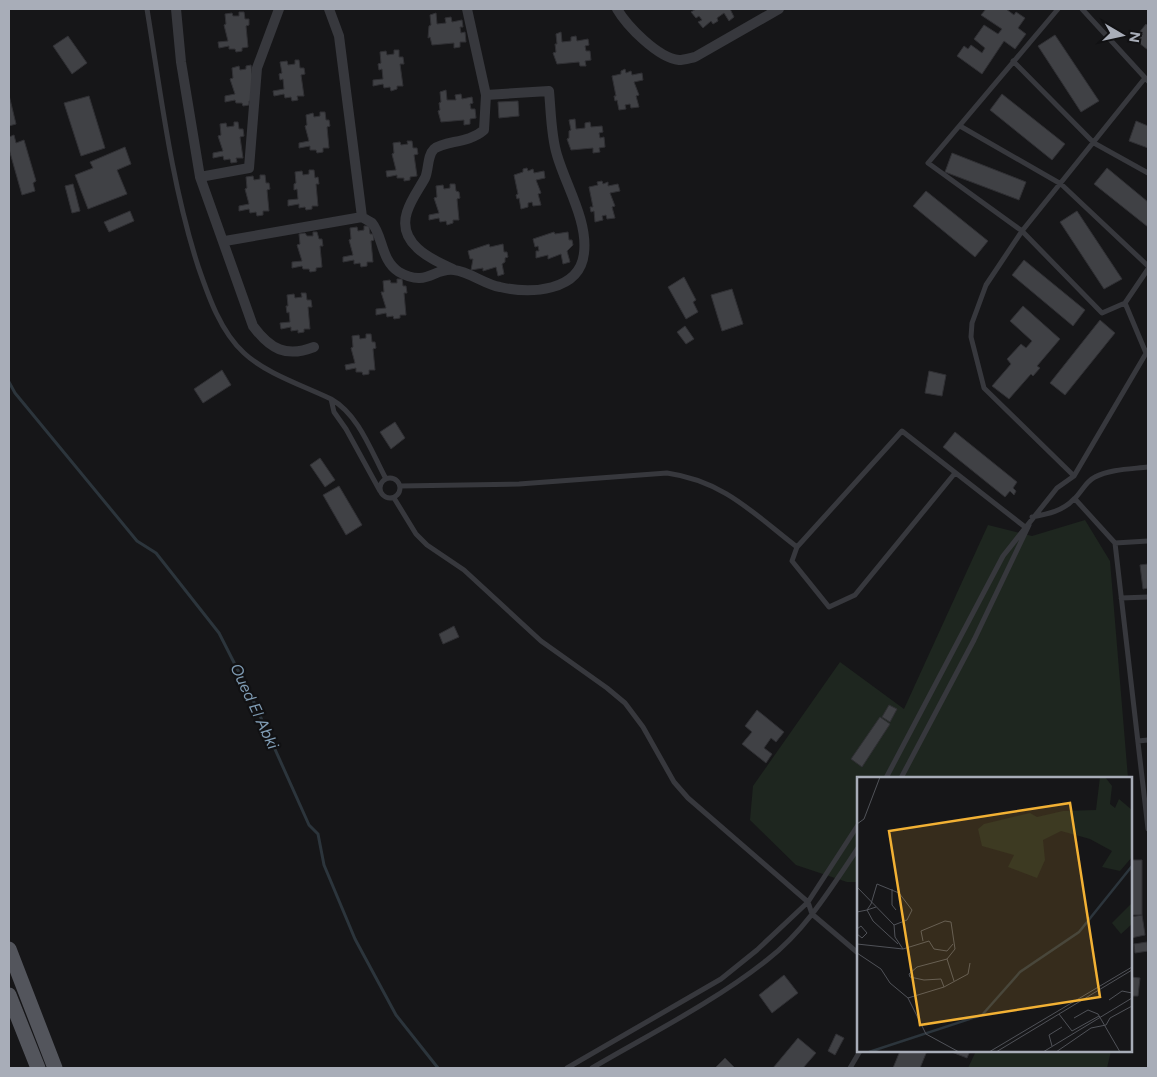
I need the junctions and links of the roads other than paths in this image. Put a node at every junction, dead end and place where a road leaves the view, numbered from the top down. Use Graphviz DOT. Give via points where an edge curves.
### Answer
graph roads {
  1 [pos="147,9"];
  2 [pos="176,9"];
  3 [pos="279,9"];
  4 [pos="329,9"];
  5 [pos="467,9"];
  6 [pos="616,9"];
  7 [pos="779,9"];
  8 [pos="1058,9"];
  9 [pos="1082,9"];
  10 [pos="1013,61"];
  11 [pos="1146,80"];
  12 [pos="486,95"];
  13 [pos="960,126"];
  14 [pos="1094,143"];
  15 [pos="1148,173"];
  16 [pos="200,177"];
  17 [pos="1061,184"];
  18 [pos="362,217"];
  19 [pos="1022,231"];
  20 [pos="224,241"];
  21 [pos="1148,268"];
  22 [pos="453,269"];
  23 [pos="1125,303"];
  24 [pos="314,347"];
  25 [pos="1147,352"];
  26 [pos="331,399"];
  27 [pos="1148,468"];
  28 [pos="955,473"];
  29 [pos="1074,476"];
  30 [pos="386,479"];
  31 [pos="400,486"];
  32 [pos="380,491"];
  33 [pos="394,498"];
  34 [pos="1075,499"];
  35 [pos="1032,517"];
  36 [pos="1025,527"];
  37 [pos="1148,541"];
  38 [pos="1115,543"];
  39 [pos="798,547"];
  40 [pos="1148,597"];
  41 [pos="1121,598"];
  42 [pos="1148,740"];
  43 [pos="1138,741"];
  44 [pos="887,777"];
  45 [pos="902,777"];
  46 [pos="857,827"];
  47 [pos="1148,829"];
  48 [pos="857,849"];
  49 [pos="808,902"];
  50 [pos="812,914"];
  51 [pos="9,949"];
  52 [pos="857,952"];
  53 [pos="9,995"];
  54 [pos="859,1052"];
  55 [pos="38,1068"];
  56 [pos="55,1068"];
  57 [pos="567,1068"];
  58 [pos="592,1068"];
  59 [pos="850,1068"];
  1 -- 26 [label="lane" via="167,143 191,243 214,307 243,352 258,364"];
  2 -- 16 [label="street"];
  3 -- 16 [label="street" via="257,68 249,168"];
  4 -- 18 [label="street" via="339,36"];
  5 -- 12 [label="street"];
  6 -- 7 [label="street" via="641,36 665,55 679,60 695,57"];
  8 -- 10 [label="lane"];
  9 -- 11 [label="lane"];
  10 -- 13 [label="lane"];
  10 -- 14 [label="lane"];
  11 -- 14 [label="lane"];
  12 -- 22 [label="street" via="484,130 476,138 436,148 406,213 405,225 417,249"];
  12 -- 22 [label="street" via="549,91 556,153 581,222 584,256 572,278 559,286 538,290 499,287"];
  13 -- 17 [label="lane"];
  13 -- 19 [label="lane" via="928,163"];
  14 -- 15 [label="lane"];
  14 -- 17 [label="lane"];
  16 -- 20 [label="street"];
  17 -- 19 [label="lane"];
  17 -- 21 [label="lane"];
  18 -- 20 [label="street"];
  18 -- 22 [label="street" via="372,224 382,252 397,270 409,277 423,279"];
  19 -- 23 [label="lane" via="1102,313"];
  19 -- 29 [label="lane" via="986,285 972,323 971,337 984,388"];
  20 -- 24 [label="street" via="254,326 264,341 284,351 304,351"];
  21 -- 23 [label="lane"];
  23 -- 25 [label="lane"];
  25 -- 29 [label="lane"];
  26 -- 30 [label="lane" via="342,406 357,424"];
  26 -- 32 [label="lane" via="334,412"];
  27 -- 34 [label="lane" via="1108,472 1094,477"];
  28 -- 36 [label="lane"];
  28 -- 39 [label="lane" via="902,431"];
  28 -- 39 [label="lane" via="855,595 829,607 792,560"];
  29 -- 35 [label="lane" via="1057,488"];
  30 -- 31 [label="lane" via="396,480"];
  30 -- 32 [label="lane"];
  31 -- 33 [label="lane" via="399,494"];
  31 -- 39 [label="lane" via="519,484 667,473 687,476 731,496"];
  32 -- 33 [label="lane" via="384,497"];
  33 -- 49 [label="lane" via="416,534 427,545 464,570 541,641 625,704 643,727 674,782 688,798"];
  34 -- 35 [label="lane" via="1051,514"];
  34 -- 38 [label="lane"];
  35 -- 36 [label="lane"];
  35 -- 45 [label="lane" via="974,640"];
  36 -- 44 [label="lane" via="1003,556"];
  37 -- 38 [label="lane"];
  38 -- 41 [label="lane"];
  40 -- 41 [label="lane"];
  41 -- 43 [label="lane"];
  42 -- 43 [label="lane"];
  43 -- 47 [label="lane"];
  46 -- 49 [label="lane"];
  48 -- 50 [label="lane"];
  49 -- 50 [label="lane"];
  49 -- 57 [label="lane" via="758,950 721,979"];
  50 -- 52 [label="lane"];
  50 -- 58 [label="lane" via="768,960 721,992"];
  51 -- 56 [label="main road"];
  53 -- 55 [label="main road"];
  54 -- 59 [label="lane"];
}
